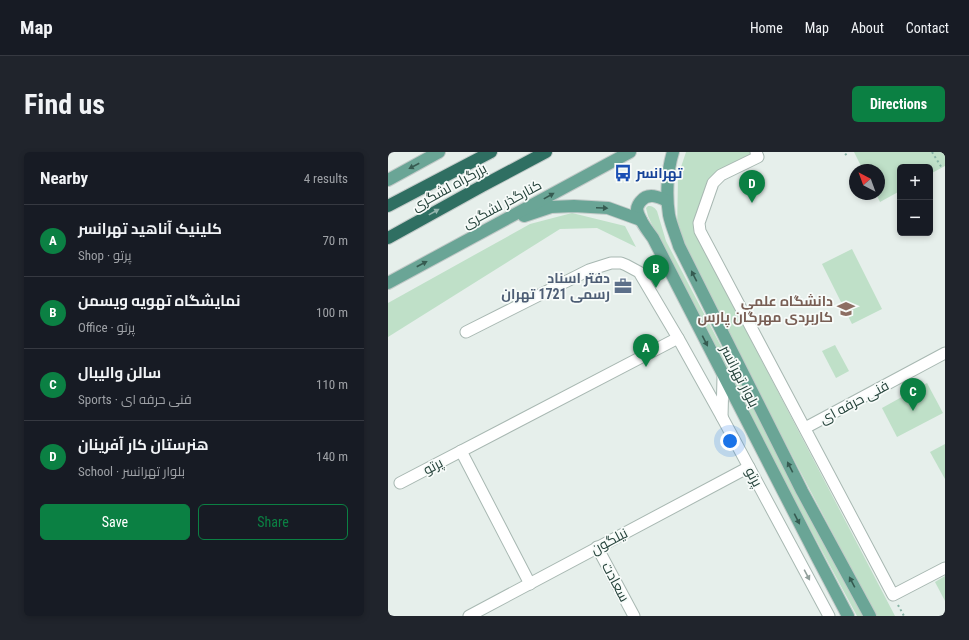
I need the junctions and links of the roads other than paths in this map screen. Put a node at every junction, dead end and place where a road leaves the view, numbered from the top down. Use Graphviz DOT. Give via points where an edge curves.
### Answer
graph roads {
  1 [pos="439,152"];
  2 [pos="491,152"];
  3 [pos="546,152"];
  4 [pos="630,152"];
  5 [pos="673,152"];
  6 [pos="756,152"];
  7 [pos="388,180"];
  8 [pos="668,201"];
  9 [pos="388,206"];
  10 [pos="641,220"];
  11 [pos="496,225"];
  12 [pos="388,238"];
  13 [pos="388,283"];
  14 [pos="466,332"];
  15 [pos="678,338"];
  16 [pos="945,353"];
  17 [pos="723,377"];
  18 [pos="722,418"];
  19 [pos="805,428"];
  20 [pos="460,452"];
  21 [pos="749,467"];
  22 [pos="400,483"];
  23 [pos="598,547"];
  24 [pos="945,568"];
  25 [pos="530,584"];
  26 [pos="469,616"];
  27 [pos="634,616"];
  28 [pos="829,616"];
  29 [pos="848,616"];
  30 [pos="870,616"];
  1 -- 7 [label="main road, one-way"];
  2 -- 9 [label="highway, بزرگراه لشگری"];
  12 -- 3 [label="highway, بزرگراه لشگری, one-way"];
  11 -- 4 [label="main road, کنارگذر لشگری, one-way"];
  5 -- 8 [label="main road, بلوار تهرانسر" via="669,170"];
  6 -- 19 [label="street" via="758,157 721,175 713,183 699,223 700,231"];
  8 -- 10 [label="main road" via="657,196 643,198 637,209"];
  30 -- 8 [label="main road, بلوار تهرانسر, one-way" via="802,491 679,246"];
  11 -- 10 [label="main road, one-way" via="551,207 574,206 608,208"];
  10 -- 17 [label="main road, بلوار تهرانسر, one-way" via="653,238"];
  13 -- 11 [label="main road, کنارگذر لشگری, one-way"];
  14 -- 15 [label="street, پرتو" via="589,270 611,263 621,263 639,272"];
  15 -- 18 [label="street, پرتو"];
  15 -- 20 [label="street, پرتو"];
  16 -- 19 [label="street, فنی حرفه ای"];
  17 -- 18 [label="street"];
  17 -- 29 [label="main road, بلوار تهرانسر, one-way"];
  18 -- 21 [label="street, پرتو"];
  19 -- 24 [label="street" via="893,595"];
  20 -- 22 [label="street, پرتو"];
  20 -- 25 [label="street"];
  21 -- 23 [label="street, نیلگون"];
  21 -- 28 [label="street, پرتو, one-way"];
  23 -- 25 [label="street, نیلگون"];
  23 -- 27 [label="street, سعادت"];
  25 -- 26 [label="street, نیلگون"];
}
